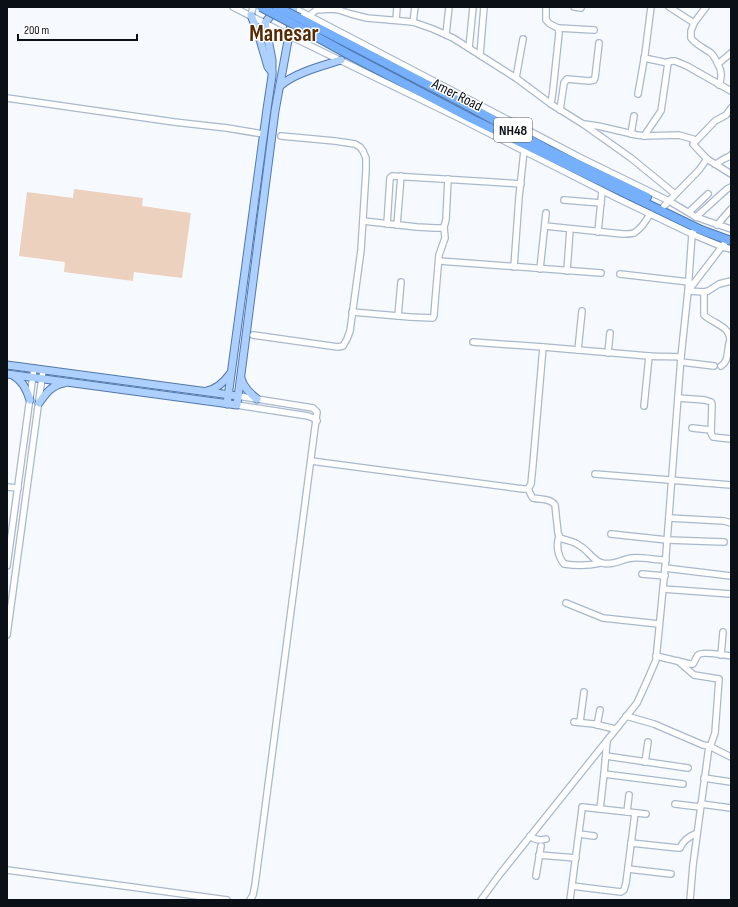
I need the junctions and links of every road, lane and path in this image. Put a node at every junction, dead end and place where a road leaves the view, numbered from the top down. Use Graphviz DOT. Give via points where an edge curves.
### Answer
graph roads {
  1 [pos="233,7"];
  2 [pos="253,7"];
  3 [pos="261,7"];
  4 [pos="278,7"];
  5 [pos="293,7"];
  6 [pos="397,7"];
  7 [pos="415,7"];
  8 [pos="449,7"];
  9 [pos="473,7"];
  10 [pos="484,7"];
  11 [pos="546,7"];
  12 [pos="574,7"];
  13 [pos="651,7"];
  14 [pos="669,7"];
  15 [pos="706,7"];
  16 [pos="581,8"];
  17 [pos="250,15"];
  18 [pos="308,16"];
  19 [pos="396,20"];
  20 [pos="298,22"];
  21 [pos="414,22"];
  22 [pos="265,23"];
  23 [pos="694,23"];
  24 [pos="558,28"];
  25 [pos="594,30"];
  26 [pos="446,34"];
  27 [pos="288,35"];
  28 [pos="523,39"];
  29 [pos="599,43"];
  30 [pos="469,48"];
  31 [pos="731,53"];
  32 [pos="480,55"];
  33 [pos="644,58"];
  34 [pos="341,60"];
  35 [pos="668,62"];
  36 [pos="718,64"];
  37 [pos="272,72"];
  38 [pos="516,78"];
  39 [pos="719,85"];
  40 [pos="280,86"];
  41 [pos="447,88"];
  42 [pos="731,91"];
  43 [pos="638,94"];
  44 [pos="7,98"];
  45 [pos="461,102"];
  46 [pos="551,104"];
  47 [pos="731,108"];
  48 [pos="560,110"];
  49 [pos="634,116"];
  50 [pos="459,118"];
  51 [pos="470,118"];
  52 [pos="583,124"];
  53 [pos="521,131"];
  54 [pos="263,134"];
  55 [pos="631,134"];
  56 [pos="281,136"];
  57 [pos="644,136"];
  58 [pos="696,140"];
  59 [pos="524,151"];
  60 [pos="731,155"];
  61 [pos="707,159"];
  62 [pos="715,164"];
  63 [pos="731,174"];
  64 [pos="401,176"];
  65 [pos="448,179"];
  66 [pos="521,184"];
  67 [pos="731,187"];
  68 [pos="602,191"];
  69 [pos="675,194"];
  70 [pos="708,194"];
  71 [pos="564,200"];
  72 [pos="666,203"];
  73 [pos="601,204"];
  74 [pos="731,209"];
  75 [pos="689,212"];
  76 [pos="546,213"];
  77 [pos="650,214"];
  78 [pos="696,217"];
  79 [pos="363,221"];
  80 [pos="387,224"];
  81 [pos="397,225"];
  82 [pos="717,225"];
  83 [pos="544,226"];
  84 [pos="444,227"];
  85 [pos="570,229"];
  86 [pos="731,229"];
  87 [pos="694,230"];
  88 [pos="598,232"];
  89 [pos="728,241"];
  90 [pos="731,250"];
  91 [pos="439,261"];
  92 [pos="514,267"];
  93 [pos="540,269"];
  94 [pos="567,271"];
  95 [pos="601,273"];
  96 [pos="620,274"];
  97 [pos="731,281"];
  98 [pos="401,282"];
  99 [pos="689,282"];
  100 [pos="688,291"];
  101 [pos="704,292"];
  102 [pos="582,311"];
  103 [pos="352,312"];
  104 [pos="398,316"];
  105 [pos="610,333"];
  106 [pos="253,336"];
  107 [pos="236,337"];
  108 [pos="245,338"];
  109 [pos="473,342"];
  110 [pos="543,347"];
  111 [pos="578,350"];
  112 [pos="608,353"];
  113 [pos="648,356"];
  114 [pos="681,360"];
  115 [pos="7,365"];
  116 [pos="714,366"];
  117 [pos="721,366"];
  118 [pos="34,368"];
  119 [pos="43,370"];
  120 [pos="231,372"];
  121 [pos="8,374"];
  122 [pos="241,376"];
  123 [pos="33,378"];
  124 [pos="42,379"];
  125 [pos="66,382"];
  126 [pos="204,392"];
  127 [pos="228,395"];
  128 [pos="238,396"];
  129 [pos="678,398"];
  130 [pos="257,399"];
  131 [pos="30,400"];
  132 [pos="39,403"];
  133 [pos="227,404"];
  134 [pos="237,405"];
  135 [pos="644,406"];
  136 [pos="316,421"];
  137 [pos="692,428"];
  138 [pos="711,430"];
  139 [pos="731,439"];
  140 [pos="311,461"];
  141 [pos="595,474"];
  142 [pos="672,480"];
  143 [pos="731,485"];
  144 [pos="7,487"];
  145 [pos="18,488"];
  146 [pos="528,489"];
  147 [pos="669,518"];
  148 [pos="731,523"];
  149 [pos="611,534"];
  150 [pos="559,536"];
  151 [pos="667,540"];
  152 [pos="724,542"];
  153 [pos="666,560"];
  154 [pos="600,563"];
  155 [pos="7,566"];
  156 [pos="665,568"];
  157 [pos="642,574"];
  158 [pos="664,576"];
  159 [pos="731,576"];
  160 [pos="663,589"];
  161 [pos="731,594"];
  162 [pos="566,603"];
  163 [pos="659,624"];
  164 [pos="723,632"];
  165 [pos="7,635"];
  166 [pos="721,655"];
  167 [pos="656,656"];
  168 [pos="731,656"];
  169 [pos="678,661"];
  170 [pos="584,692"];
  171 [pos="600,710"];
  172 [pos="626,716"];
  173 [pos="597,725"];
  174 [pos="615,729"];
  175 [pos="607,741"];
  176 [pos="648,742"];
  177 [pos="709,747"];
  178 [pos="606,756"];
  179 [pos="731,757"];
  180 [pos="645,762"];
  181 [pos="688,768"];
  182 [pos="604,774"];
  183 [pos="704,778"];
  184 [pos="731,782"];
  185 [pos="683,784"];
  186 [pos="630,795"];
  187 [pos="675,804"];
  188 [pos="700,806"];
  189 [pos="731,808"];
  190 [pos="600,809"];
  191 [pos="627,812"];
  192 [pos="635,813"];
  193 [pos="646,814"];
  194 [pos="697,833"];
  195 [pos="579,835"];
  196 [pos="530,836"];
  197 [pos="594,837"];
  198 [pos="546,840"];
  199 [pos="631,843"];
  200 [pos="541,846"];
  201 [pos="539,855"];
  202 [pos="576,858"];
  203 [pos="628,869"];
  204 [pos="7,870"];
  205 [pos="671,874"];
  206 [pos="536,876"];
  207 [pos="572,886"];
  208 [pos="227,900"];
  209 [pos="251,900"];
  210 [pos="480,900"];
  211 [pos="570,900"];
  212 [pos="690,900"];
  1 -- 17 [label="street"];
  2 -- 17 [label="street"];
  3 -- 20 [label="highway, Amer Road / NH48, bridge"];
  4 -- 20 [label="highway, Amer Road / NH48, bridge"];
  4 -- 22 [label="main road"];
  5 -- 18 [label="street"];
  5 -- 27 [label="main road"];
  6 -- 19 [label="street"];
  7 -- 21 [label="street"];
  8 -- 26 [label="street"];
  9 -- 30 [label="street"];
  10 -- 32 [label="street"];
  11 -- 24 [label="street" via="546,20"];
  12 -- 16 [label="street"];
  13 -- 33 [label="street"];
  14 -- 23 [label="street"];
  15 -- 23 [label="street"];
  17 -- 22 [label="street"];
  17 -- 37 [label="main road"];
  18 -- 19 [label="street" via="316,10 333,9 367,18"];
  18 -- 41 [label="street"];
  19 -- 21 [label="street"];
  20 -- 45 [label="highway, Amer Road / NH48"];
  20 -- 51 [label="highway, Amer Road / NH48" via="348,54"];
  21 -- 26 [label="street"];
  22 -- 27 [label="street"];
  22 -- 37 [label="main road"];
  23 -- 36 [label="street" via="690,38 710,53"];
  24 -- 25 [label="street"];
  24 -- 46 [label="street"];
  26 -- 30 [label="street"];
  27 -- 34 [label="street"];
  27 -- 40 [label="main road"];
  28 -- 38 [label="street"];
  29 -- 48 [label="street" via="594,80 567,79 564,83"];
  30 -- 32 [label="street"];
  31 -- 36 [label="street"];
  32 -- 38 [label="street"];
  33 -- 35 [label="street"];
  33 -- 43 [label="street"];
  34 -- 40 [label="main road" via="302,73"];
  34 -- 50 [label="street"];
  35 -- 39 [label="street" via="675,61 688,66"];
  35 -- 57 [label="street" via="661,111"];
  36 -- 39 [label="street" via="722,71"];
  37 -- 54 [label="main road"];
  38 -- 46 [label="street"];
  39 -- 42 [label="street"];
  40 -- 108 [label="main road"];
  41 -- 45 [label="highway"];
  41 -- 53 [label="street"];
  44 -- 54 [label="street"];
  45 -- 53 [label="highway, Amer Road / NH48"];
  46 -- 48 [label="street"];
  47 -- 58 [label="street" via="726,116 715,121"];
  48 -- 52 [label="street"];
  49 -- 55 [label="street"];
  50 -- 51 [label="highway"];
  50 -- 59 [label="street"];
  51 -- 87 [label="highway, Amer Road / NH48"];
  52 -- 55 [label="street"];
  52 -- 69 [label="street" via="631,158"];
  53 -- 72 [label="highway, Amer Road / NH48" via="549,150"];
  54 -- 107 [label="main road"];
  55 -- 57 [label="street"];
  56 -- 79 [label="street" via="335,141 360,147 366,158"];
  57 -- 58 [label="street" via="679,135"];
  58 -- 61 [label="street" via="693,145"];
  59 -- 66 [label="street"];
  59 -- 68 [label="street"];
  60 -- 62 [label="street"];
  61 -- 62 [label="street"];
  61 -- 69 [label="street"];
  62 -- 63 [label="street"];
  64 -- 65 [label="street"];
  64 -- 80 [label="street" via="390,178"];
  64 -- 81 [label="street"];
  65 -- 66 [label="street"];
  65 -- 84 [label="street"];
  66 -- 92 [label="street"];
  67 -- 78 [label="street"];
  68 -- 73 [label="street"];
  68 -- 77 [label="street"];
  69 -- 72 [label="street"];
  70 -- 75 [label="street"];
  71 -- 73 [label="street"];
  72 -- 75 [label="street"];
  72 -- 89 [label="highway, Amer Road / NH48"];
  73 -- 88 [label="street"];
  74 -- 82 [label="street"];
  75 -- 78 [label="street"];
  76 -- 83 [label="street"];
  77 -- 87 [label="street"];
  77 -- 88 [label="street" via="634,233"];
  78 -- 82 [label="street"];
  79 -- 80 [label="street"];
  79 -- 103 [label="street"];
  80 -- 81 [label="street"];
  81 -- 84 [label="street"];
  82 -- 86 [label="street"];
  83 -- 85 [label="street"];
  83 -- 93 [label="street"];
  84 -- 91 [label="street" via="445,238"];
  85 -- 88 [label="street"];
  85 -- 94 [label="street"];
  87 -- 89 [label="highway, Amer Road / NH48"];
  87 -- 99 [label="street"];
  89 -- 90 [label="street"];
  89 -- 100 [label="street"];
  91 -- 92 [label="street"];
  91 -- 104 [label="street" via="433,318"];
  92 -- 93 [label="street"];
  93 -- 94 [label="street"];
  94 -- 95 [label="street"];
  96 -- 99 [label="street"];
  97 -- 101 [label="street"];
  98 -- 104 [label="street"];
  99 -- 100 [label="street"];
  100 -- 101 [label="street"];
  100 -- 114 [label="street"];
  101 -- 117 [label="street" via="704,315 724,329 730,339 727,357"];
  102 -- 111 [label="street"];
  103 -- 104 [label="street"];
  103 -- 106 [label="street" via="348,339 343,346"];
  105 -- 112 [label="street"];
  107 -- 108 [label="main road"];
  107 -- 120 [label="main road"];
  108 -- 122 [label="main road"];
  109 -- 110 [label="street"];
  110 -- 111 [label="street"];
  110 -- 146 [label="street" via="531,484"];
  111 -- 112 [label="street"];
  112 -- 113 [label="street"];
  113 -- 114 [label="street" via="672,356"];
  113 -- 135 [label="street"];
  114 -- 116 [label="street"];
  114 -- 129 [label="street"];
  115 -- 118 [label="main road"];
  118 -- 119 [label="main road"];
  118 -- 123 [label="street"];
  119 -- 124 [label="street"];
  119 -- 126 [label="main road"];
  120 -- 126 [label="main road" via="219,385"];
  120 -- 127 [label="main road"];
  121 -- 123 [label="main road"];
  121 -- 131 [label="main road" via="20,381 27,390"];
  122 -- 128 [label="main road"];
  122 -- 130 [label="main road" via="242,382"];
  123 -- 124 [label="main road"];
  123 -- 131 [label="street"];
  124 -- 125 [label="main road"];
  124 -- 132 [label="street"];
  125 -- 132 [label="main road" via="51,388"];
  125 -- 133 [label="main road"];
  126 -- 127 [label="main road"];
  127 -- 128 [label="main road"];
  127 -- 133 [label="main road"];
  128 -- 130 [label="street"];
  128 -- 134 [label="main road"];
  129 -- 138 [label="street" via="711,402"];
  129 -- 142 [label="street"];
  130 -- 136 [label="street" via="313,408 317,412"];
  131 -- 145 [label="street"];
  132 -- 165 [label="street"];
  133 -- 134 [label="main road"];
  134 -- 136 [label="street" via="308,416"];
  136 -- 140 [label="street"];
  137 -- 138 [label="street"];
  138 -- 139 [label="street" via="714,437"];
  140 -- 146 [label="street"];
  140 -- 209 [label="street"];
  141 -- 142 [label="street"];
  142 -- 143 [label="street"];
  142 -- 147 [label="street"];
  144 -- 145 [label="street"];
  145 -- 155 [label="street"];
  146 -- 150 [label="street" via="533,498 550,500 555,505"];
  147 -- 148 [label="street"];
  147 -- 151 [label="street"];
  149 -- 151 [label="street"];
  150 -- 154 [label="street" via="581,546"];
  150 -- 154 [label="street" via="557,550 564,564 587,566"];
  151 -- 152 [label="street"];
  151 -- 153 [label="street"];
  153 -- 154 [label="street" via="632,558 608,564"];
  153 -- 156 [label="street"];
  156 -- 158 [label="street"];
  156 -- 159 [label="street"];
  157 -- 158 [label="street"];
  158 -- 160 [label="street"];
  160 -- 161 [label="street"];
  160 -- 163 [label="street"];
  162 -- 163 [label="street" via="603,618"];
  163 -- 167 [label="street"];
  164 -- 166 [label="street"];
  166 -- 168 [label="street"];
  166 -- 169 [label="street" via="699,654 692,664"];
  167 -- 169 [label="street"];
  167 -- 172 [label="street" via="637,703"];
  169 -- 177 [label="street" via="694,675 719,679 715,733"];
  170 -- 173 [label="street" via="577,722"];
  171 -- 173 [label="street"];
  172 -- 174 [label="street"];
  172 -- 177 [label="street" via="654,724"];
  173 -- 174 [label="street"];
  174 -- 175 [label="street"];
  175 -- 178 [label="street"];
  175 -- 196 [label="street"];
  176 -- 180 [label="street"];
  177 -- 179 [label="street"];
  177 -- 183 [label="street"];
  178 -- 180 [label="street"];
  178 -- 182 [label="street"];
  180 -- 181 [label="street"];
  182 -- 185 [label="street"];
  182 -- 190 [label="street"];
  183 -- 184 [label="street"];
  183 -- 188 [label="street"];
  186 -- 191 [label="street"];
  187 -- 188 [label="street"];
  188 -- 189 [label="street"];
  188 -- 194 [label="street"];
  190 -- 191 [label="street"];
  190 -- 195 [label="street" via="582,807"];
  191 -- 192 [label="street"];
  192 -- 193 [label="street"];
  192 -- 199 [label="street"];
  194 -- 199 [label="street" via="685,840 680,848"];
  194 -- 212 [label="street"];
  195 -- 197 [label="street"];
  195 -- 202 [label="street"];
  196 -- 198 [label="street" via="540,841"];
  196 -- 210 [label="street"];
  199 -- 203 [label="street"];
  200 -- 201 [label="street"];
  201 -- 202 [label="street"];
  201 -- 206 [label="street"];
  202 -- 207 [label="street"];
  203 -- 205 [label="street"];
  203 -- 207 [label="street" via="624,890 621,892"];
  204 -- 208 [label="street"];
  207 -- 211 [label="street"];
}
